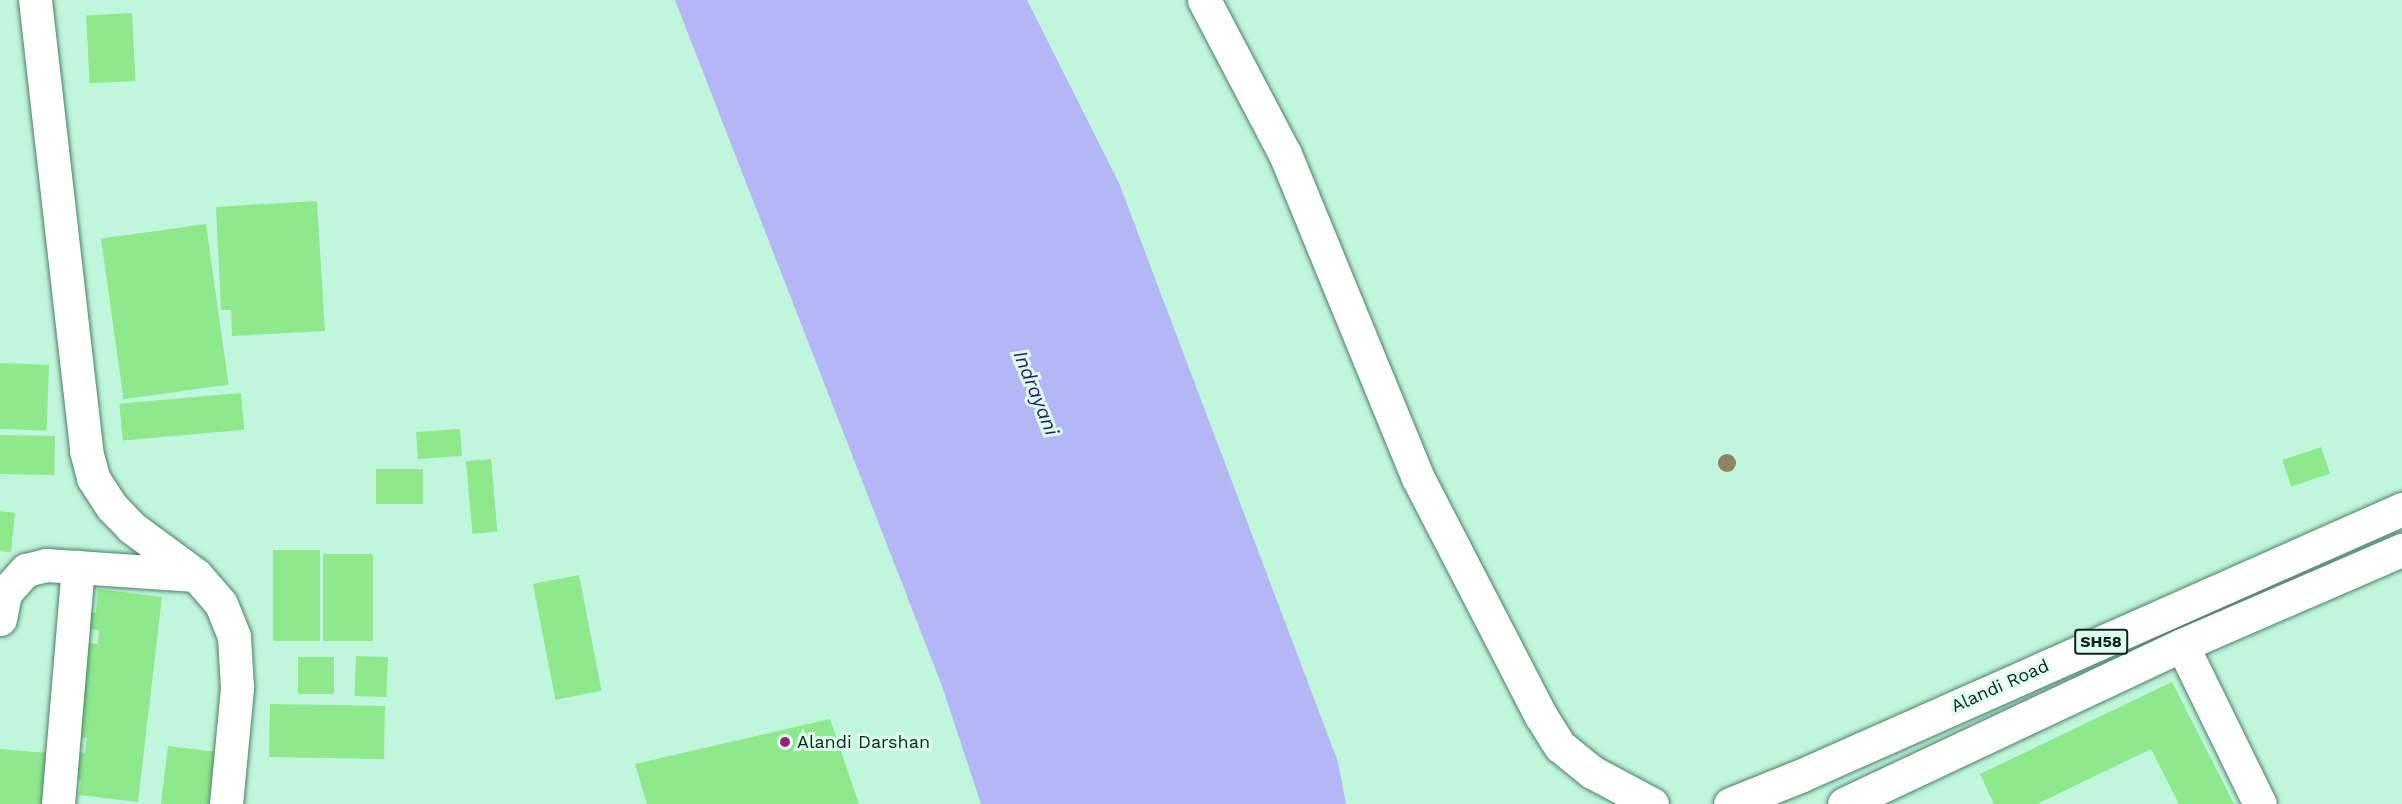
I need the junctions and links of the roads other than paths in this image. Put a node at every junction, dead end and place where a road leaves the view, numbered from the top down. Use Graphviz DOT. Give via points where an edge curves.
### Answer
graph roads {
  1 [pos="35,0"];
  2 [pos="1204,0"];
  3 [pos="2402,509"];
  4 [pos="2343,534"];
  5 [pos="2402,550"];
  6 [pos="78,567"];
  7 [pos="2358,569"];
  8 [pos="196,575"];
  9 [pos="0,620"];
  10 [pos="2182,645"];
  11 [pos="1827,763"];
  12 [pos="58,804"];
  13 [pos="226,804"];
  14 [pos="1652,804"];
  15 [pos="1730,804"];
  16 [pos="1845,804"];
  17 [pos="2260,804"];
  1 -- 8 [label="street" via="86,450 93,478 111,507 131,527"];
  2 -- 14 [label="street" via="1285,154 1418,478 1541,716 1560,746 1592,772"];
  3 -- 4 [label="street, Alandi Road / SH58"];
  4 -- 7 [label="street"];
  4 -- 11 [label="street, Alandi Road / SH58"];
  5 -- 7 [label="street, SH58"];
  6 -- 8 [label="street"];
  6 -- 9 [label="street" via="46,565 26,570 5,593"];
  6 -- 12 [label="street"];
  7 -- 10 [label="street, SH58"];
  8 -- 13 [label="street" via="221,604 234,637 237,688"];
  10 -- 16 [label="street, SH58"];
  10 -- 17 [label="street"];
  11 -- 15 [label="street, Alandi Road / SH58"];
  11 -- 16 [label="street"];
}
